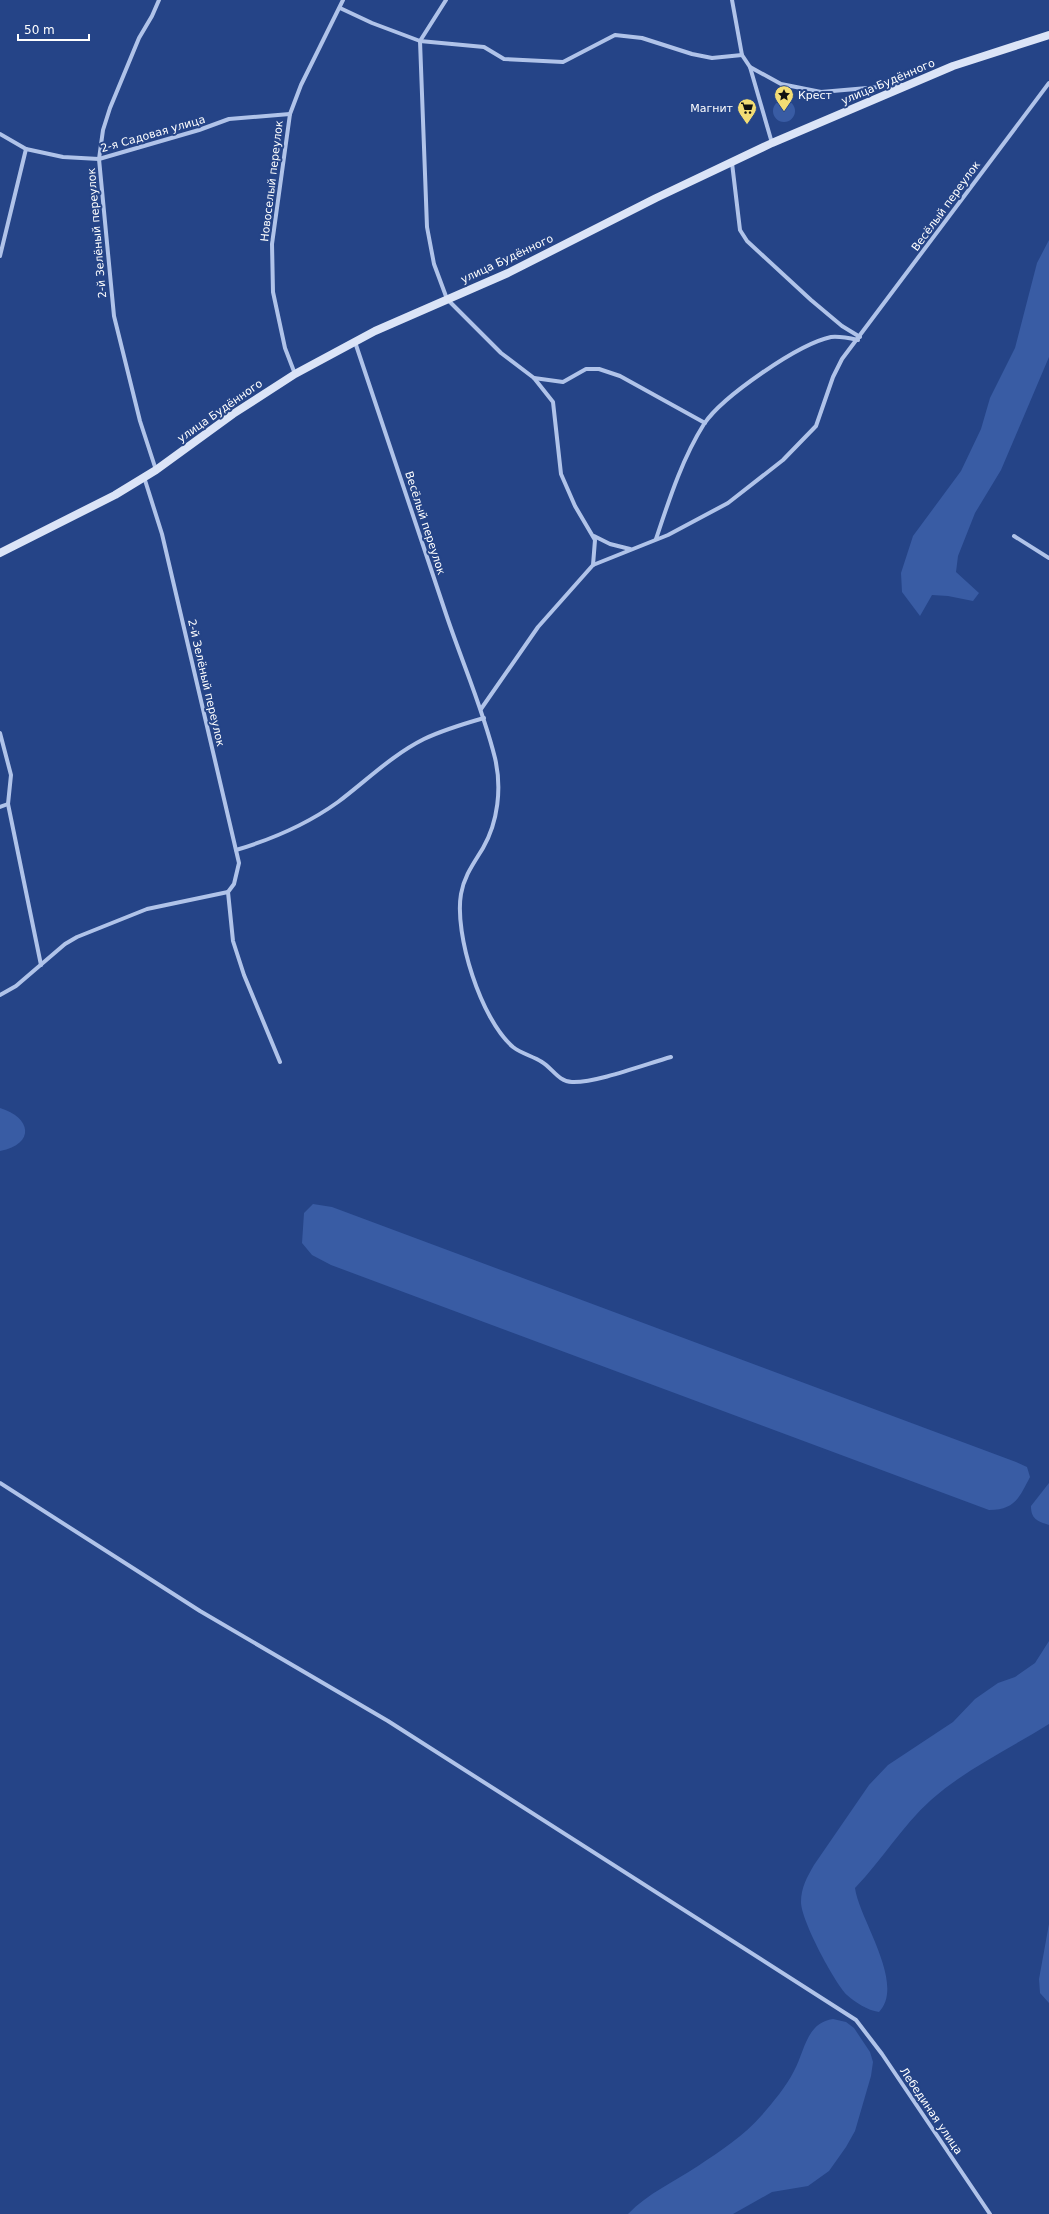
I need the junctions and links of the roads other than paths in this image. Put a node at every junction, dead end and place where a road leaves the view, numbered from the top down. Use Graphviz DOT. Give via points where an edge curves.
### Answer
graph roads {
  1 [pos="159,0"];
  2 [pos="344,0"];
  3 [pos="446,0"];
  4 [pos="732,0"];
  5 [pos="340,8"];
  6 [pos="1049,35"];
  7 [pos="420,40"];
  8 [pos="742,55"];
  9 [pos="750,67"];
  10 [pos="1049,83"];
  11 [pos="912,84"];
  12 [pos="290,114"];
  13 [pos="0,134"];
  14 [pos="772,143"];
  15 [pos="26,149"];
  16 [pos="100,159"];
  17 [pos="732,163"];
  18 [pos="0,256"];
  19 [pos="447,299"];
  20 [pos="859,339"];
  21 [pos="355,342"];
  22 [pos="295,374"];
  23 [pos="534,378"];
  24 [pos="706,423"];
  25 [pos="156,470"];
  26 [pos="144,477"];
  27 [pos="592,535"];
  28 [pos="1014,536"];
  29 [pos="656,540"];
  30 [pos="630,550"];
  31 [pos="0,553"];
  32 [pos="1049,558"];
  33 [pos="593,565"];
  34 [pos="481,709"];
  35 [pos="484,718"];
  36 [pos="0,733"];
  37 [pos="8,804"];
  38 [pos="0,807"];
  39 [pos="236,850"];
  40 [pos="228,892"];
  41 [pos="41,965"];
  42 [pos="0,995"];
  43 [pos="671,1058"];
  44 [pos="280,1062"];
  45 [pos="0,1483"];
  46 [pos="990,2214"];
  1 -- 16 [label="street, 2-й Зелёный переулок" via="139,38 110,108 103,130"];
  2 -- 5 [label="street, Новоселый переулок"];
  3 -- 7 [label="street"];
  4 -- 8 [label="street"];
  5 -- 7 [label="street" via="372,23"];
  5 -- 12 [label="street, Новоселый переулок" via="301,84"];
  6 -- 11 [label="main road, улица Будённого" via="953,66"];
  7 -- 8 [label="street" via="484,47 504,59 555,62 563,62 615,35 642,38 712,58"];
  7 -- 19 [label="street" via="427,227 434,264"];
  8 -- 9 [label="street"];
  9 -- 11 [label="street" via="781,84 821,92"];
  9 -- 14 [label="street"];
  10 -- 20 [label="street, Весёлый переулок"];
  11 -- 14 [label="main road, улица Будённого"];
  12 -- 16 [label="street, 2-я Садовая улица" via="229,119"];
  12 -- 22 [label="street, Новоселый переулок" via="272,244 271,272 285,348"];
  13 -- 15 [label="street, 2-я Садовая улица"];
  14 -- 17 [label="main road, улица Будённого"];
  15 -- 16 [label="street, 2-я Садовая улица" via="63,157"];
  15 -- 18 [label="street"];
  16 -- 25 [label="street, 2-й Зелёный переулок" via="114,316 140,421"];
  17 -- 19 [label="main road, улица Будённого" via="656,198 508,273"];
  17 -- 20 [label="street" via="740,230 747,241 811,300"];
  19 -- 21 [label="main road, улица Будённого"];
  19 -- 23 [label="street" via="501,353"];
  20 -- 24 [label="street" via="832,337 792,353 726,402"];
  20 -- 29 [label="street, Весёлый переулок" via="842,359 833,377 816,426 783,460 728,503"];
  21 -- 22 [label="main road, улица Будённого"];
  21 -- 34 [label="street, Весёлый переулок" via="458,650"];
  22 -- 25 [label="main road, улица Будённого" via="233,414"];
  23 -- 24 [label="street" via="563,382 586,369 599,369 620,376"];
  23 -- 27 [label="street" via="553,402 561,474 575,506"];
  24 -- 29 [label="street" via="685,459"];
  25 -- 26 [label="main road, улица Будённого"];
  26 -- 31 [label="main road, улица Будённого" via="88,510"];
  26 -- 39 [label="street, 2-й Зелёный переулок" via="162,534"];
  27 -- 30 [label="street"];
  27 -- 33 [label="street" via="596,547"];
  28 -- 32 [label="street"];
  29 -- 30 [label="street, Весёлый переулок"];
  30 -- 33 [label="street, Весёлый переулок"];
  33 -- 34 [label="street, Весёлый переулок" via="538,627"];
  34 -- 35 [label="street, Весёлый переулок"];
  35 -- 39 [label="street" via="423,740 404,751 318,815 267,841"];
  35 -- 43 [label="street, Весёлый переулок" via="496,761 498,787 494,824 466,877 460,898 465,952 489,1015 512,1047 542,1062 563,1080 572,1082 596,1078"];
  36 -- 37 [label="street" via="11,775"];
  37 -- 38 [label="street"];
  37 -- 41 [label="street"];
  39 -- 40 [label="street, 2-й Зелёный переулок" via="238,874"];
  40 -- 41 [label="street" via="147,909 77,937"];
  40 -- 44 [label="street" via="233,941 244,975"];
  41 -- 42 [label="street" via="16,986"];
  45 -- 46 [label="street, Лебединая улица" via="200,1611 388,1721 856,2020 882,2054"];
}
